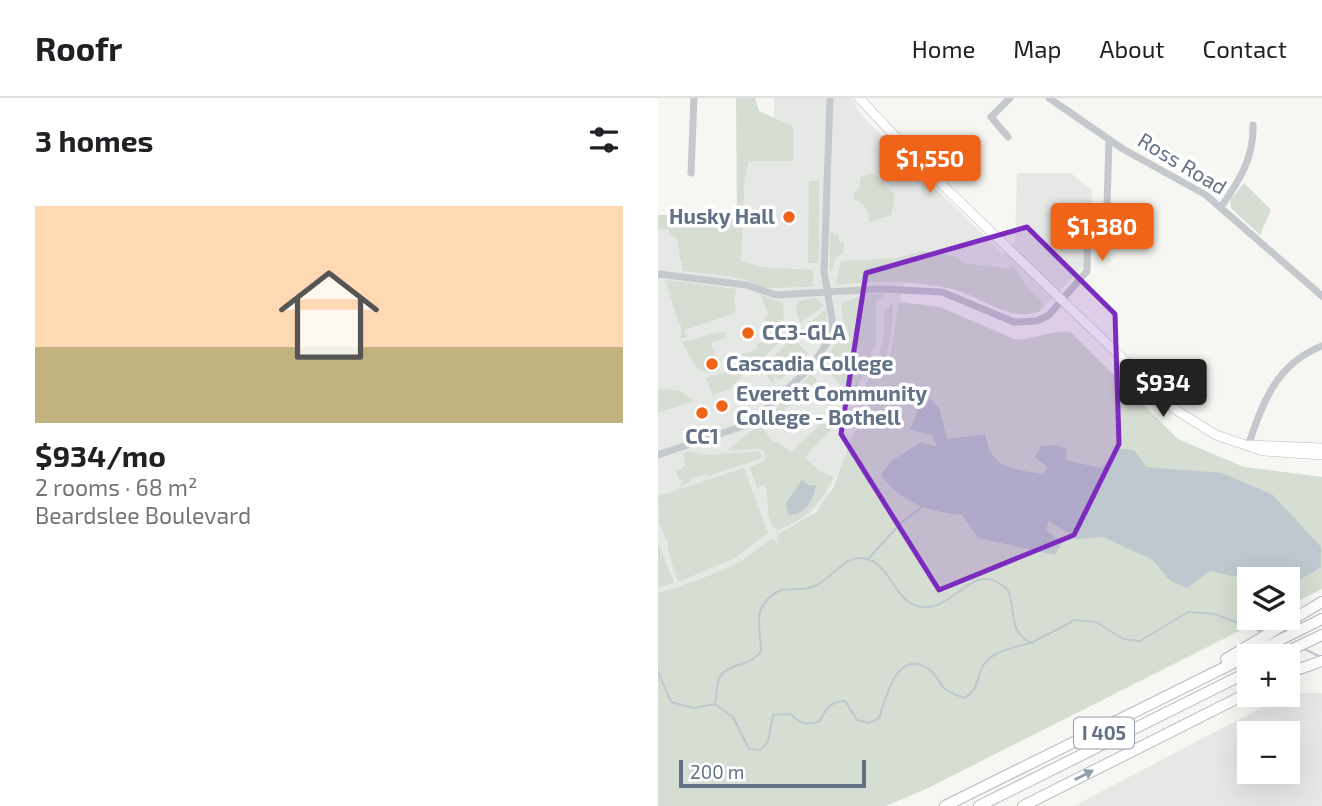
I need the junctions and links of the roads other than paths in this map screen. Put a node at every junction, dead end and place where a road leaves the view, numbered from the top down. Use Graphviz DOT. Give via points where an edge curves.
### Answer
graph roads {
  1 [pos="694,98"];
  2 [pos="830,98"];
  3 [pos="859,98"];
  4 [pos="1010,98"];
  5 [pos="1049,98"];
  6 [pos="1253,125"];
  7 [pos="1007,136"];
  8 [pos="1109,140"];
  9 [pos="691,173"];
  10 [pos="1088,206"];
  11 [pos="1221,207"];
  12 [pos="1106,239"];
  13 [pos="658,274"];
  14 [pos="827,292"];
  15 [pos="1322,296"];
  16 [pos="1062,300"];
  17 [pos="1322,346"];
  18 [pos="1248,446"];
  19 [pos="1322,448"];
  20 [pos="1322,454"];
  21 [pos="658,455"];
  22 [pos="1322,602"];
  23 [pos="1322,619"];
  24 [pos="1322,624"];
  25 [pos="1297,634"];
  26 [pos="1319,639"];
  27 [pos="1285,644"];
  28 [pos="1300,645"];
  29 [pos="1322,655"];
  30 [pos="1311,663"];
  31 [pos="1237,666"];
  32 [pos="1237,668"];
  33 [pos="1237,677"];
  34 [pos="1237,683"];
  35 [pos="1237,699"];
  36 [pos="1149,705"];
  37 [pos="945,806"];
  38 [pos="958,806"];
  39 [pos="979,806"];
  40 [pos="990,806"];
  41 [pos="1023,806"];
  1 -- 9 [label="street"];
  2 -- 14 [label="street"];
  3 -- 16 [label="main road"];
  4 -- 7 [label="street" via="991,117"];
  5 -- 8 [label="street, Ross Road"];
  6 -- 11 [label="street" via="1252,148 1240,180"];
  8 -- 11 [label="street, Ross Road"];
  8 -- 12 [label="street"];
  10 -- 16 [label="street" via="1088,268"];
  11 -- 15 [label="street, Ross Road"];
  13 -- 14 [label="street" via="746,285 775,295"];
  14 -- 16 [label="street" via="942,292 1026,323 1049,315"];
  14 -- 21 [label="street" via="831,335 812,366 743,428"];
  16 -- 18 [label="main road" via="1175,410 1216,435"];
  17 -- 18 [label="street" via="1286,367 1272,385"];
  18 -- 19 [label="main road"];
  18 -- 20 [label="main road" via="1263,452"];
  22 -- 36 [label="highway"];
  23 -- 25 [label="highway, I 405"];
  24 -- 25 [label="highway, I 405"];
  25 -- 27 [label="highway, I 405"];
  26 -- 28 [label="highway, I 405"];
  29 -- 30 [label="highway"];
  31 -- 38 [label="highway, I 405"];
  32 -- 36 [label="highway, I 405"];
  33 -- 39 [label="highway, I 405"];
  34 -- 40 [label="highway, I 405"];
  41 -- 35 [label="highway, one-way"];
  36 -- 37 [label="highway, I 405"];
}
